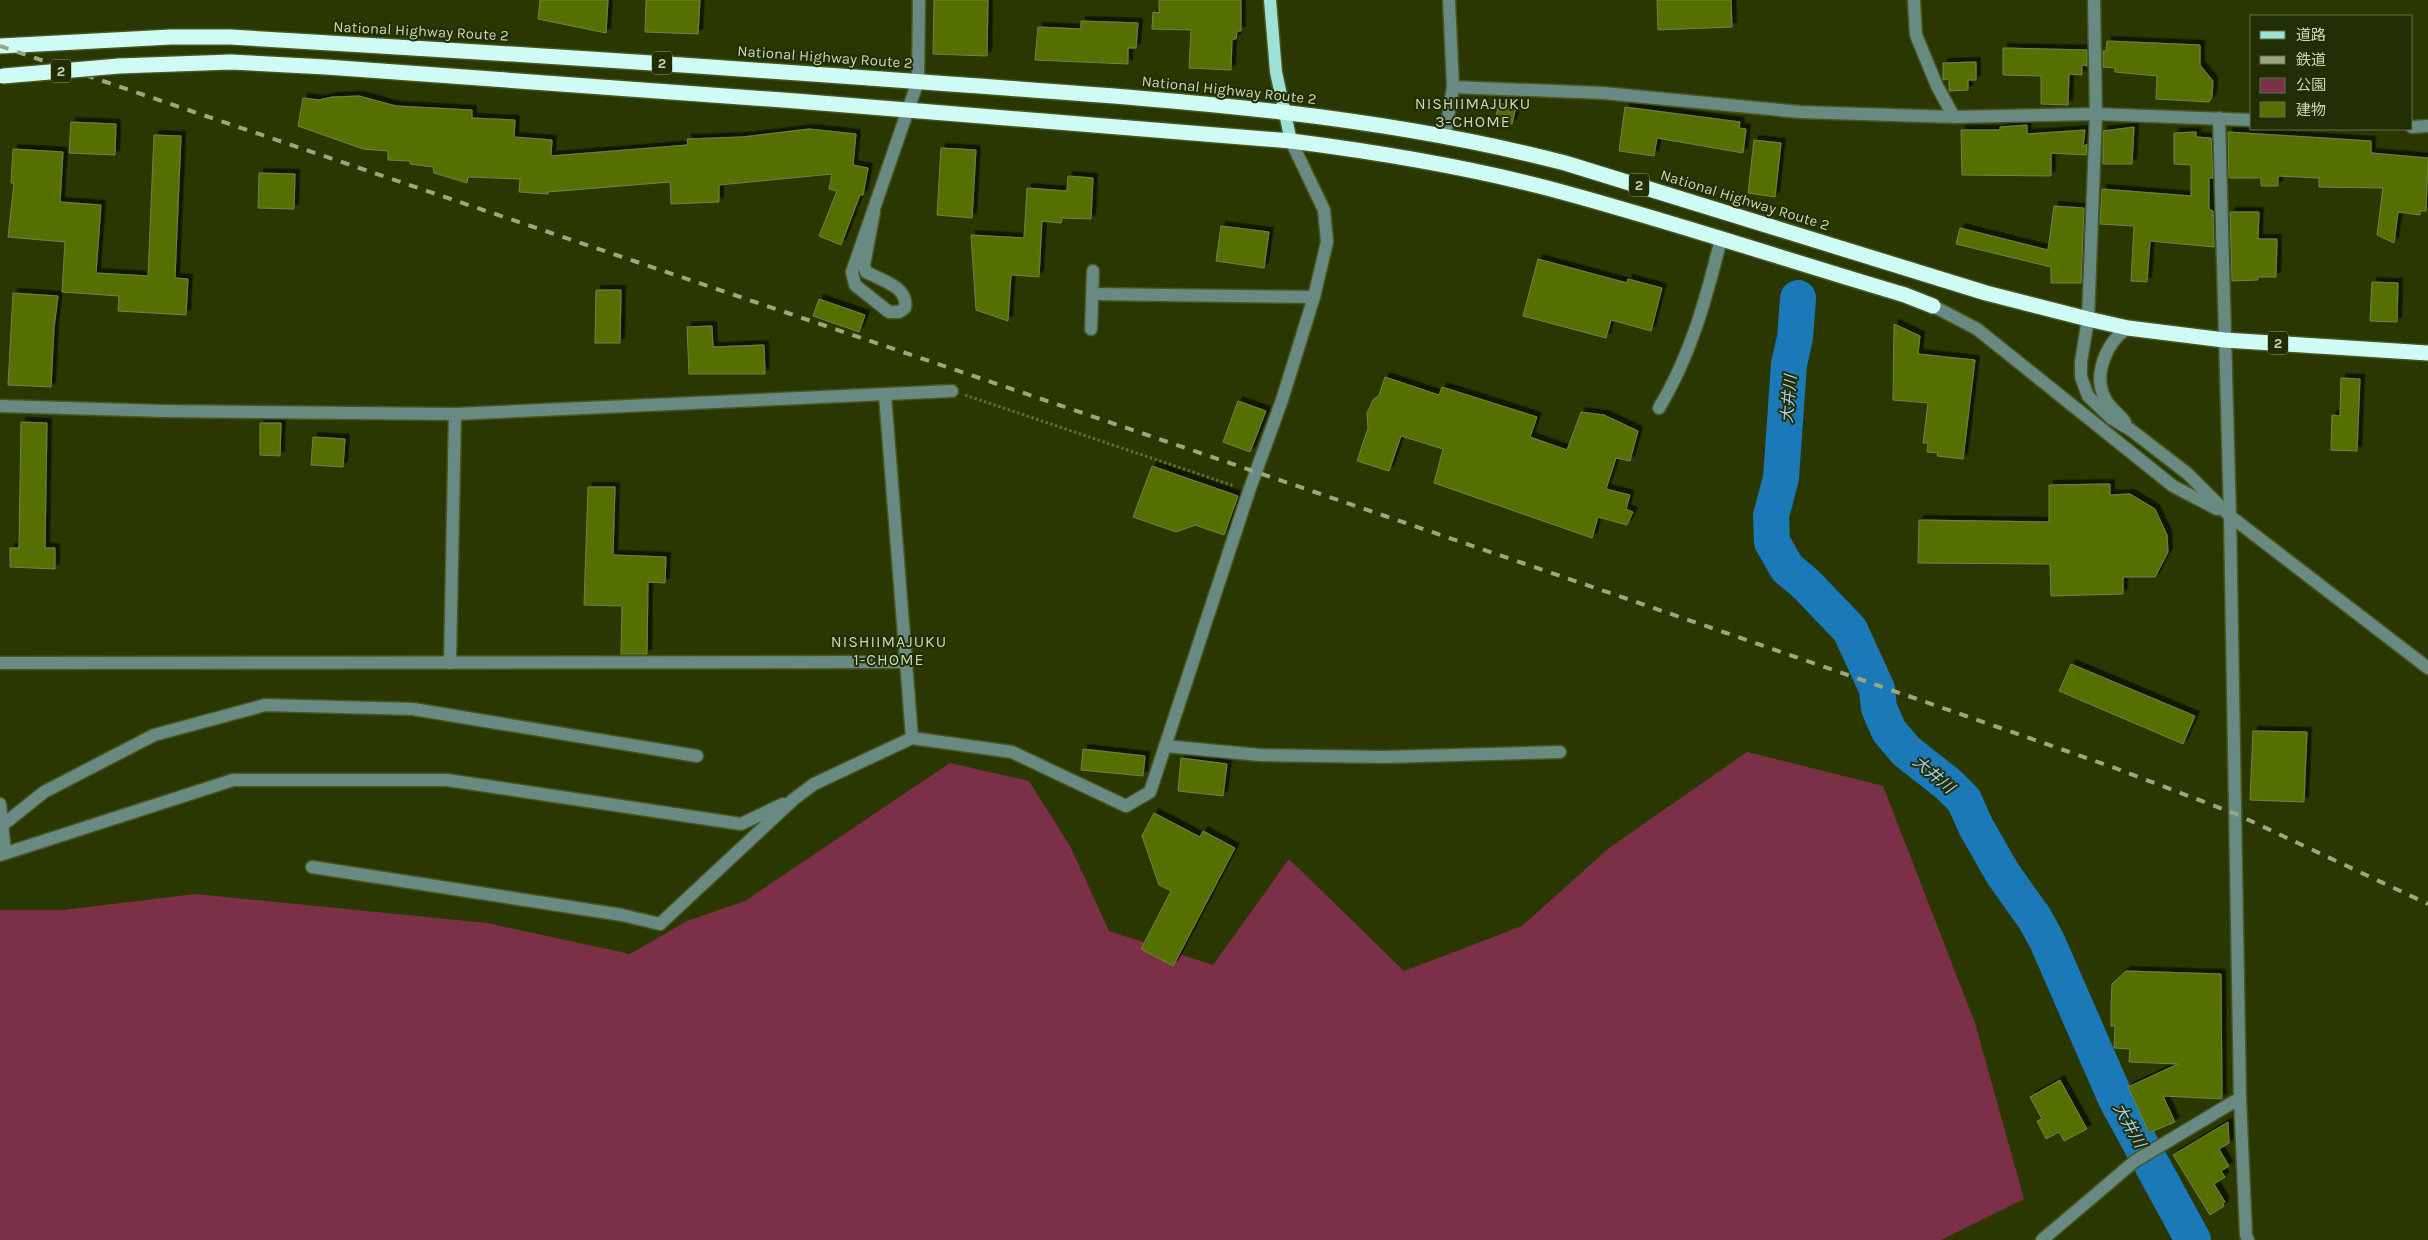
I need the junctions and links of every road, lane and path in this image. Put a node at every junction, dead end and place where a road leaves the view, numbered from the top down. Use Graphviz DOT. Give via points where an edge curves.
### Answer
graph roads {
  1 [pos="919,0"];
  2 [pos="1270,0"];
  3 [pos="1449,0"];
  4 [pos="1914,0"];
  5 [pos="2094,0"];
  6 [pos="0,46"];
  7 [pos="2,76"];
  8 [pos="918,81"];
  9 [pos="1453,87"];
  10 [pos="909,111"];
  11 [pos="1284,111"];
  12 [pos="2096,114"];
  13 [pos="1954,118"];
  14 [pos="2219,118"];
  15 [pos="2250,120"];
  16 [pos="2428,126"];
  17 [pos="2413,127"];
  18 [pos="1445,136"];
  19 [pos="1291,141"];
  20 [pos="874,212"];
  21 [pos="1721,239"];
  22 [pos="1093,270"];
  23 [pos="1092,294"];
  24 [pos="1314,297"];
  25 [pos="1933,306"];
  26 [pos="2088,319"];
  27 [pos="2128,328"];
  28 [pos="1091,329"];
  29 [pos="2224,340"];
  30 [pos="2428,353"];
  31 [pos="952,391"];
  32 [pos="886,395"];
  33 [pos="0,406"];
  34 [pos="1659,408"];
  35 [pos="455,414"];
  36 [pos="2131,430"];
  37 [pos="1249,491"];
  38 [pos="2230,516"];
  39 [pos="906,662"];
  40 [pos="0,663"];
  41 [pos="450,663"];
  42 [pos="2428,668"];
  43 [pos="912,738"];
  44 [pos="1165,746"];
  45 [pos="1560,752"];
  46 [pos="697,756"];
  47 [pos="794,799"];
  48 [pos="0,804"];
  49 [pos="4,824"];
  50 [pos="3,854"];
  51 [pos="312,867"];
  52 [pos="2240,1098"];
  53 [pos="2042,1240"];
  54 [pos="2248,1240"];
  1 -- 8 [label="street"];
  2 -- 11 [label="main road" via="1276,72"];
  3 -- 9 [label="street"];
  4 -- 13 [label="street" via="1916,35"];
  5 -- 12 [label="street"];
  6 -- 8 [label="highway, National Highway Route 2 / 2" via="230,37"];
  7 -- 10 [label="highway, 2, bridge" via="119,66 231,62"];
  8 -- 10 [label="street"];
  8 -- 11 [label="highway, National Highway Route 2 / 2"];
  9 -- 13 [label="street" via="1602,93 1800,112"];
  9 -- 18 [label="street"];
  10 -- 19 [label="highway, 2"];
  10 -- 20 [label="street"];
  11 -- 18 [label="highway, National Highway Route 2 / 2"];
  11 -- 19 [label="main road"];
  12 -- 13 [label="street"];
  12 -- 14 [label="street"];
  12 -- 26 [label="street"];
  14 -- 15 [label="street"];
  14 -- 29 [label="street"];
  16 -- 17 [label="street"];
  18 -- 26 [label="highway, National Highway Route 2 / 2" via="1566,163 1986,293"];
  19 -- 21 [label="highway, 2" via="1460,168 1609,205"];
  19 -- 24 [label="street" via="1324,210 1327,242"];
  20 -- 20 [label="street" via="864,265 866,272 902,291 905,308 899,312 889,312 852,279"];
  21 -- 25 [label="highway, 2"];
  21 -- 34 [label="street" via="1693,339 1678,377"];
  22 -- 23 [label="street"];
  23 -- 24 [label="street"];
  23 -- 28 [label="street"];
  24 -- 37 [label="street"];
  25 -- 38 [label="street" via="1977,329 2174,486"];
  26 -- 27 [label="highway, National Highway Route 2 / 2"];
  26 -- 36 [label="street" via="2081,362 2083,386 2093,403"];
  27 -- 29 [label="highway, National Highway Route 2 / 2"];
  27 -- 36 [label="street" via="2111,342 2101,376 2108,402"];
  29 -- 30 [label="highway, National Highway Route 2 / 2"];
  29 -- 38 [label="street"];
  31 -- 32 [label="street"];
  31 -- 37 [label="path"];
  32 -- 35 [label="street"];
  32 -- 39 [label="street"];
  33 -- 35 [label="street"];
  35 -- 41 [label="street"];
  36 -- 38 [label="street" via="2188,474"];
  37 -- 44 [label="street"];
  38 -- 42 [label="street"];
  38 -- 52 [label="street"];
  39 -- 41 [label="street"];
  39 -- 43 [label="street"];
  40 -- 41 [label="street"];
  43 -- 44 [label="street" via="1012,752 1126,806 1150,792"];
  43 -- 47 [label="street" via="814,784"];
  44 -- 45 [label="street" via="1260,755"];
  46 -- 49 [label="street" via="413,709 265,705 154,736 44,792"];
  47 -- 50 [label="street" via="741,824 446,780 234,780"];
  47 -- 51 [label="street" via="660,924 622,915"];
  48 -- 49 [label="street"];
  49 -- 50 [label="street"];
  52 -- 53 [label="street" via="2135,1161"];
  52 -- 54 [label="street"];
}
